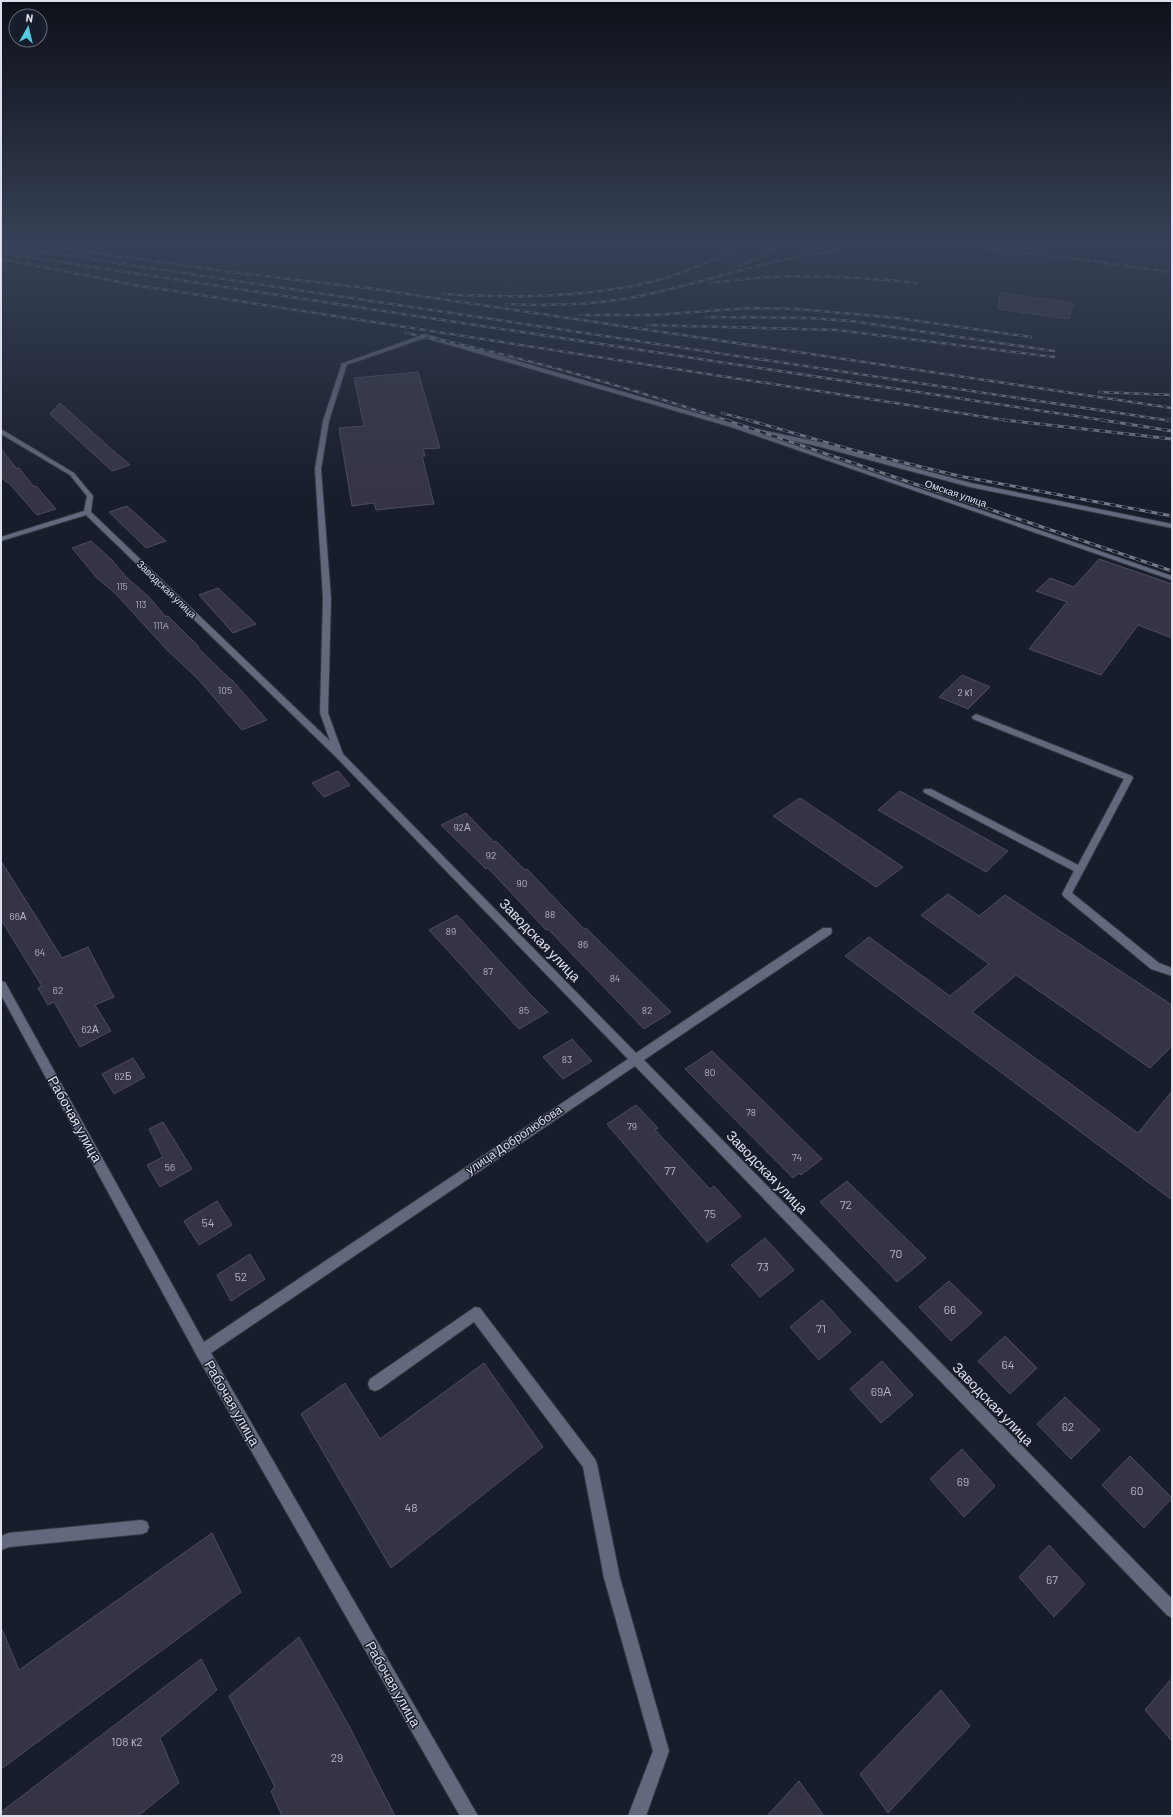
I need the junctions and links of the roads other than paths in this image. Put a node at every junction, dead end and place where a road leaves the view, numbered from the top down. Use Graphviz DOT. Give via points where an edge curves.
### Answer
graph roads {
  1 [pos="733,426"];
  2 [pos="1,431"];
  3 [pos="87,512"];
  4 [pos="1172,526"];
  5 [pos="1,539"];
  6 [pos="1172,578"];
  7 [pos="976,717"];
  8 [pos="339,755"];
  9 [pos="928,791"];
  10 [pos="1080,870"];
  11 [pos="827,931"];
  12 [pos="1172,972"];
  13 [pos="1,985"];
  14 [pos="636,1059"];
  15 [pos="202,1351"];
  16 [pos="375,1384"];
  17 [pos="142,1527"];
  18 [pos="1,1543"];
  19 [pos="1172,1610"];
  20 [pos="469,1816"];
  21 [pos="637,1816"];
  1 -- 4 [label="street" via="818,444 970,485"];
  1 -- 6 [label="street, Омская улица"];
  1 -- 8 [label="street, Заводская улица" via="425,336 344,364 326,421 318,470 327,598 324,713"];
  2 -- 3 [label="street" via="72,474 90,496"];
  3 -- 5 [label="street"];
  3 -- 8 [label="street, Заводская улица"];
  7 -- 10 [label="street" via="1129,778"];
  8 -- 14 [label="street, Заводская улица"];
  9 -- 10 [label="street"];
  10 -- 12 [label="street" via="1067,894 1155,966"];
  11 -- 14 [label="street, улица Добролюбова"];
  13 -- 15 [label="street, Рабочая улица"];
  14 -- 15 [label="street, улица Добролюбова"];
  14 -- 19 [label="street, Заводская улица"];
  15 -- 20 [label="street, Рабочая улица"];
  16 -- 21 [label="street" via="475,1313 590,1464 612,1578 661,1751"];
  17 -- 18 [label="street" via="9,1540"];
}
